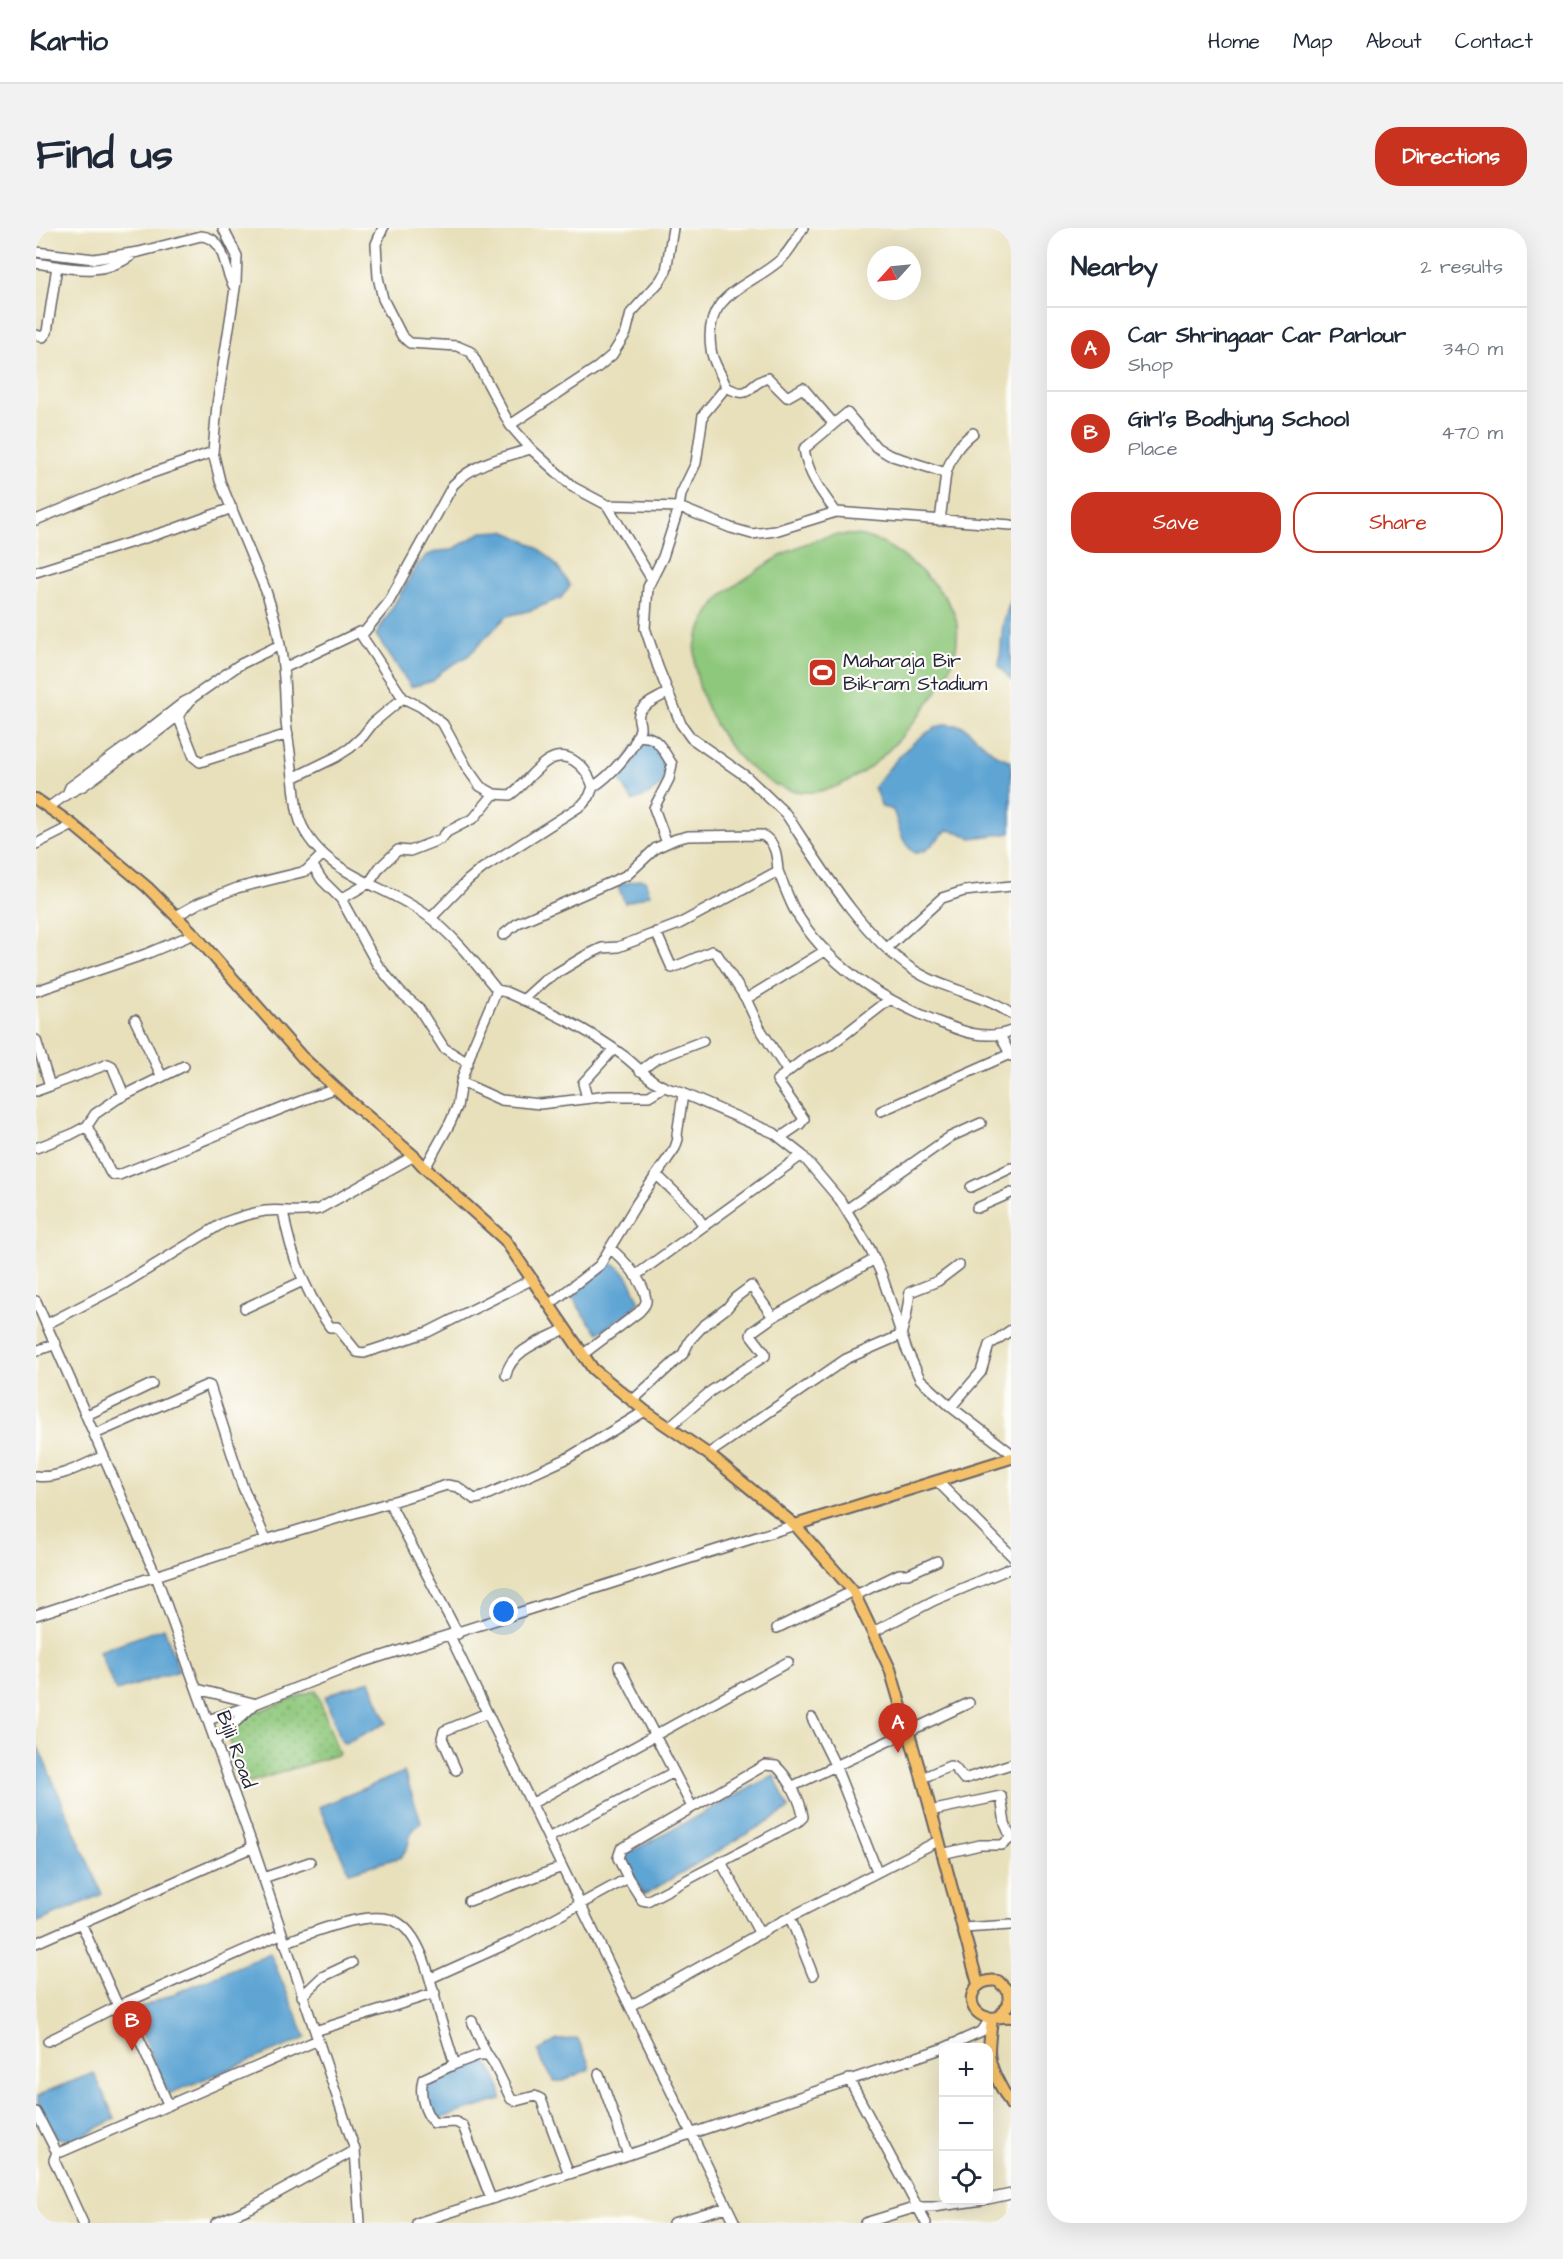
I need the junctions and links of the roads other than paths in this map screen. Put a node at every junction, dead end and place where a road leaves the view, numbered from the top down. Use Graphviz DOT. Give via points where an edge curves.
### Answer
graph roads {
  1 [pos="223,228"];
  2 [pos="383,228"];
  3 [pos="673,228"];
  4 [pos="803,228"];
  5 [pos="36,252"];
  6 [pos="135,253"];
  7 [pos="36,263"];
  8 [pos="57,266"];
  9 [pos="235,288"];
  10 [pos="36,334"];
  11 [pos="726,387"];
  12 [pos="833,423"];
  13 [pos="510,425"];
  14 [pos="972,433"];
  15 [pos="531,449"];
  16 [pos="213,452"];
  17 [pos="946,473"];
  18 [pos="607,505"];
  19 [pos="679,507"];
  20 [pos="232,508"];
  21 [pos="836,512"];
  22 [pos="36,519"];
  23 [pos="940,521"];
  24 [pos="1009,523"];
  25 [pos="36,572"];
  26 [pos="651,578"];
  27 [pos="362,635"];
  28 [pos="280,645"];
  29 [pos="284,668"];
  30 [pos="668,693"];
  31 [pos="192,698"];
  32 [pos="403,698"];
  33 [pos="178,716"];
  34 [pos="288,734"];
  35 [pos="636,737"];
  36 [pos="293,778"];
  37 [pos="593,787"];
  38 [pos="67,794"];
  39 [pos="494,794"];
  40 [pos="36,799"];
  41 [pos="49,807"];
  42 [pos="73,825"];
  43 [pos="667,843"];
  44 [pos="36,844"];
  45 [pos="323,854"];
  46 [pos="313,866"];
  47 [pos="778,871"];
  48 [pos="369,883"];
  49 [pos="1011,886"];
  50 [pos="340,899"];
  51 [pos="176,916"];
  52 [pos="431,918"];
  53 [pos="656,932"];
  54 [pos="194,934"];
  55 [pos="503,935"];
  56 [pos="887,948"];
  57 [pos="826,950"];
  58 [pos="497,990"];
  59 [pos="36,992"];
  60 [pos="746,999"];
  61 [pos="523,1000"];
  62 [pos="889,1000"];
  63 [pos="1011,1014"];
  64 [pos="135,1020"];
  65 [pos="1011,1031"];
  66 [pos="1000,1035"];
  67 [pos="36,1040"];
  68 [pos="703,1041"];
  69 [pos="613,1050"];
  70 [pos="1011,1055"];
  71 [pos="468,1063"];
  72 [pos="184,1066"];
  73 [pos="640,1071"];
  74 [pos="788,1072"];
  75 [pos="162,1077"];
  76 [pos="461,1082"];
  77 [pos="50,1086"];
  78 [pos="335,1088"];
  79 [pos="662,1088"];
  80 [pos="36,1091"];
  81 [pos="683,1094"];
  82 [pos="124,1095"];
  83 [pos="587,1098"];
  84 [pos="881,1111"];
  85 [pos="981,1124"];
  86 [pos="87,1126"];
  87 [pos="781,1137"];
  88 [pos="36,1148"];
  89 [pos="802,1155"];
  90 [pos="414,1156"];
  91 [pos="424,1168"];
  92 [pos="1011,1168"];
  93 [pos="657,1175"];
  94 [pos="971,1187"];
  95 [pos="1011,1193"];
  96 [pos="977,1208"];
  97 [pos="846,1210"];
  98 [pos="283,1211"];
  99 [pos="703,1225"];
  100 [pos="610,1248"];
  101 [pos="875,1259"];
  102 [pos="959,1265"];
  103 [pos="635,1275"];
  104 [pos="533,1280"];
  105 [pos="303,1281"];
  106 [pos="36,1301"];
  107 [pos="550,1304"];
  108 [pos="245,1308"];
  109 [pos="773,1317"];
  110 [pos="47,1324"];
  111 [pos="565,1329"];
  112 [pos="1011,1330"];
  113 [pos="901,1335"];
  114 [pos="56,1344"];
  115 [pos="36,1351"];
  116 [pos="582,1354"];
  117 [pos="506,1375"];
  118 [pos="152,1384"];
  119 [pos="632,1401"];
  120 [pos="951,1407"];
  121 [pos="645,1411"];
  122 [pos="87,1415"];
  123 [pos="669,1427"];
  124 [pos="95,1434"];
  125 [pos="1011,1453"];
  126 [pos="708,1454"];
  127 [pos="104,1456"];
  128 [pos="1011,1458"];
  129 [pos="36,1476"];
  130 [pos="937,1481"];
  131 [pos="389,1502"];
  132 [pos="795,1526"];
  133 [pos="266,1540"];
  134 [pos="1011,1555"];
  135 [pos="937,1561"];
  136 [pos="1011,1568"];
  137 [pos="156,1576"];
  138 [pos="854,1593"];
  139 [pos="36,1615"];
  140 [pos="777,1628"];
  141 [pos="873,1632"];
  142 [pos="454,1635"];
  143 [pos="788,1662"];
  144 [pos="619,1666"];
  145 [pos="197,1689"];
  146 [pos="969,1703"];
  147 [pos="255,1704"];
  148 [pos="487,1713"];
  149 [pos="812,1718"];
  150 [pos="208,1720"];
  151 [pos="908,1731"];
  152 [pos="655,1735"];
  153 [pos="215,1741"];
  154 [pos="1011,1764"];
  155 [pos="835,1765"];
  156 [pos="456,1770"];
  157 [pos="674,1772"];
  158 [pos="922,1778"];
  159 [pos="791,1787"];
  160 [pos="531,1804"];
  161 [pos="692,1807"];
  162 [pos="930,1811"];
  163 [pos="548,1838"];
  164 [pos="1011,1838"];
  165 [pos="938,1841"];
  166 [pos="253,1846"];
  167 [pos="942,1854"];
  168 [pos="310,1862"];
  169 [pos="721,1862"];
  170 [pos="562,1867"];
  171 [pos="877,1871"];
  172 [pos="263,1878"];
  173 [pos="628,1878"];
  174 [pos="469,1901"];
  175 [pos="580,1905"];
  176 [pos="790,1917"];
  177 [pos="81,1923"];
  178 [pos="1011,1925"];
  179 [pos="963,1928"];
  180 [pos="760,1934"];
  181 [pos="282,1938"];
  182 [pos="36,1943"];
  183 [pos="352,1962"];
  184 [pos="813,1975"];
  185 [pos="431,1978"];
  186 [pos="978,1984"];
  187 [pos="435,1993"];
  188 [pos="302,1996"];
  189 [pos="1010,2004"];
  190 [pos="121,2005"];
  191 [pos="630,2007"];
  192 [pos="995,2017"];
  193 [pos="472,2021"];
  194 [pos="316,2036"];
  195 [pos="48,2042"];
  196 [pos="956,2043"];
  197 [pos="939,2050"];
  198 [pos="484,2054"];
  199 [pos="453,2065"];
  200 [pos="599,2074"];
  201 [pos="849,2079"];
  202 [pos="168,2104"];
  203 [pos="1011,2104"];
  204 [pos="36,2112"];
  205 [pos="691,2132"];
  206 [pos="355,2150"];
  207 [pos="57,2152"];
  208 [pos="628,2155"];
  209 [pos="569,2174"];
  210 [pos="1011,2194"];
  211 [pos="993,2198"];
  212 [pos="491,2199"];
  213 [pos="947,2205"];
  214 [pos="727,2207"];
  215 [pos="917,2207"];
  216 [pos="83,2223"];
  217 [pos="216,2223"];
  218 [pos="360,2223"];
  219 [pos="417,2223"];
  220 [pos="673,2223"];
  221 [pos="735,2223"];
  222 [pos="865,2223"];
  223 [pos="926,2223"];
  1 -- 9 [label="street" via="237,256"];
  2 -- 13 [label="street" via="376,244 378,277 402,336 410,343 457,346 471,352"];
  3 -- 13 [label="street" via="666,270 631,313 627,333 612,355"];
  4 -- 11 [label="street" via="777,263 718,305 711,328 711,350"];
  5 -- 6 [label="street" via="94,259"];
  6 -- 8 [label="street" via="105,269"];
  6 -- 9 [label="street" via="208,237 220,246 227,275"];
  7 -- 8 [label="street"];
  8 -- 10 [label="street" via="47,332 43,337"];
  9 -- 16 [label="street"];
  11 -- 12 [label="street" via="739,394 768,378 788,397 803,388"];
  11 -- 19 [label="street" via="703,415 696,463"];
  12 -- 17 [label="street" via="847,413 876,447"];
  12 -- 21 [label="street" via="804,449 812,476"];
  13 -- 15 [label="street"];
  14 -- 17 [label="street" via="959,444"];
  15 -- 18 [label="street" via="573,487"];
  15 -- 27 [label="street" via="488,462 464,474 453,485 388,603"];
  16 -- 20 [label="street"];
  16 -- 22 [label="street"];
  17 -- 23 [label="street"];
  18 -- 19 [label="street"];
  18 -- 26 [label="street"];
  19 -- 21 [label="street" via="752,534"];
  19 -- 26 [label="street" via="663,557"];
  20 -- 25 [label="street"];
  20 -- 28 [label="street" via="266,591"];
  21 -- 23 [label="street"];
  23 -- 24 [label="street"];
  26 -- 30 [label="street" via="645,628"];
  27 -- 29 [label="street" via="355,632"];
  27 -- 32 [label="street"];
  28 -- 29 [label="street"];
  28 -- 31 [label="street" via="239,665"];
  29 -- 34 [label="street"];
  30 -- 35 [label="street" via="641,709"];
  30 -- 56 [label="street" via="691,738 772,799 859,918"];
  31 -- 33 [label="street"];
  31 -- 38 [label="street" via="70,787"];
  32 -- 36 [label="street" via="350,747"];
  32 -- 39 [label="street" via="443,724 473,777"];
  33 -- 34 [label="street" via="194,757 200,762"];
  33 -- 38 [label="street"];
  34 -- 36 [label="street"];
  35 -- 37 [label="street" via="612,771"];
  35 -- 43 [label="street" via="656,740 672,764 654,808"];
  36 -- 45 [label="street" via="300,820"];
  37 -- 39 [label="street" via="584,768 560,757 542,765 510,795"];
  37 -- 52 [label="street" via="582,805 483,868"];
  38 -- 41 [label="street"];
  39 -- 48 [label="street" via="474,818 441,839 410,851 398,850"];
  40 -- 41 [label="main road"];
  41 -- 42 [label="main road"];
  42 -- 44 [label="street"];
  42 -- 51 [label="main road"];
  43 -- 47 [label="street" via="688,836 762,835 773,845"];
  43 -- 55 [label="street" via="627,875 518,923"];
  45 -- 46 [label="street"];
  45 -- 48 [label="street"];
  46 -- 50 [label="street"];
  46 -- 51 [label="street" via="218,895"];
  47 -- 53 [label="street" via="693,918"];
  47 -- 57 [label="street" via="793,907"];
  48 -- 50 [label="street"];
  48 -- 52 [label="street"];
  49 -- 56 [label="street" via="964,891 942,898"];
  50 -- 71 [label="street" via="377,964 418,1007 441,1044"];
  51 -- 54 [label="main road"];
  52 -- 58 [label="street"];
  53 -- 60 [label="street" via="672,968 712,951"];
  53 -- 61 [label="street" via="585,956 545,980"];
  54 -- 59 [label="street"];
  54 -- 78 [label="main road"];
  56 -- 63 [label="street" via="937,983 987,1000"];
  57 -- 60 [label="street"];
  57 -- 62 [label="street" via="854,978"];
  58 -- 61 [label="street"];
  58 -- 71 [label="street"];
  60 -- 74 [label="street"];
  61 -- 69 [label="street" via="561,1016"];
  62 -- 66 [label="street" via="959,1030"];
  62 -- 74 [label="street"];
  64 -- 75 [label="street"];
  65 -- 66 [label="street"];
  66 -- 70 [label="street"];
  67 -- 77 [label="street"];
  68 -- 73 [label="street" via="656,1059"];
  69 -- 73 [label="street"];
  69 -- 83 [label="street" via="583,1083"];
  70 -- 84 [label="street"];
  71 -- 76 [label="street"];
  72 -- 75 [label="street"];
  73 -- 79 [label="street"];
  74 -- 87 [label="street" via="777,1080 804,1119"];
  75 -- 82 [label="street"];
  76 -- 83 [label="street" via="501,1100 540,1104"];
  76 -- 91 [label="street" via="453,1115"];
  77 -- 80 [label="street"];
  77 -- 82 [label="street" via="108,1064"];
  78 -- 86 [label="street" via="119,1175 110,1172"];
  78 -- 90 [label="main road"];
  79 -- 81 [label="street"];
  79 -- 83 [label="street" via="649,1096"];
  81 -- 87 [label="street"];
  81 -- 93 [label="street" via="677,1137"];
  82 -- 86 [label="street" via="94,1114"];
  85 -- 97 [label="street" via="950,1137"];
  86 -- 88 [label="street"];
  87 -- 89 [label="street"];
  89 -- 97 [label="street"];
  89 -- 99 [label="street"];
  90 -- 91 [label="main road"];
  90 -- 98 [label="street" via="319,1209"];
  91 -- 104 [label="main road" via="505,1240"];
  92 -- 94 [label="street"];
  93 -- 99 [label="street"];
  93 -- 100 [label="street"];
  95 -- 96 [label="street"];
  97 -- 101 [label="street"];
  98 -- 105 [label="street"];
  98 -- 110 [label="street" via="266,1211 223,1223 122,1285"];
  99 -- 103 [label="street"];
  100 -- 103 [label="street"];
  100 -- 107 [label="street" via="600,1265"];
  101 -- 109 [label="street"];
  101 -- 113 [label="street"];
  102 -- 113 [label="street" via="938,1281 910,1292"];
  103 -- 116 [label="street" via="645,1305"];
  104 -- 105 [label="street" via="428,1332 363,1353 353,1349 337,1327 330,1327"];
  104 -- 107 [label="main road"];
  105 -- 108 [label="street"];
  106 -- 110 [label="street, Bijli Road"];
  107 -- 111 [label="main road"];
  109 -- 119 [label="street" via="751,1286 702,1326 683,1354"];
  109 -- 123 [label="street" via="751,1335 765,1356 711,1391"];
  110 -- 114 [label="street, Bijli Road"];
  111 -- 116 [label="main road"];
  111 -- 117 [label="street" via="516,1357"];
  112 -- 120 [label="street" via="989,1345 981,1372"];
  113 -- 120 [label="street" via="920,1378"];
  113 -- 126 [label="street" via="846,1359"];
  114 -- 115 [label="street"];
  114 -- 122 [label="street, Bijli Road"];
  116 -- 119 [label="main road" via="602,1378"];
  118 -- 122 [label="street"];
  119 -- 121 [label="main road"];
  120 -- 125 [label="street"];
  121 -- 123 [label="main road"];
  121 -- 131 [label="street" via="566,1459 480,1498 474,1499 453,1485"];
  122 -- 124 [label="street, Bijli Road"];
  123 -- 126 [label="main road"];
  124 -- 127 [label="street, Bijli Road"];
  124 -- 133 [label="street" via="207,1384"];
  126 -- 132 [label="main road"];
  127 -- 129 [label="street" via="55,1475"];
  127 -- 137 [label="street, Bijli Road"];
  128 -- 130 [label="main road"];
  130 -- 132 [label="main road"];
  130 -- 134 [label="street"];
  131 -- 133 [label="street"];
  131 -- 142 [label="street"];
  132 -- 138 [label="main road"];
  132 -- 142 [label="street"];
  133 -- 137 [label="street"];
  135 -- 138 [label="street"];
  136 -- 141 [label="street"];
  137 -- 139 [label="street"];
  137 -- 145 [label="street, Bijli Road"];
  138 -- 140 [label="street"];
  138 -- 141 [label="main road"];
  141 -- 151 [label="main road" via="890,1669"];
  142 -- 147 [label="street" via="351,1666"];
  142 -- 148 [label="street"];
  143 -- 152 [label="street"];
  144 -- 152 [label="street"];
  145 -- 147 [label="street"];
  145 -- 150 [label="street, Bijli Road"];
  146 -- 151 [label="street"];
  147 -- 150 [label="street"];
  147 -- 153 [label="street"];
  148 -- 156 [label="street" via="444,1731 442,1738"];
  148 -- 160 [label="street"];
  149 -- 155 [label="street"];
  150 -- 153 [label="street, Bijli Road"];
  151 -- 155 [label="street"];
  151 -- 158 [label="main road"];
  152 -- 157 [label="street"];
  152 -- 160 [label="street"];
  153 -- 166 [label="street, Bijli Road"];
  154 -- 158 [label="street" via="964,1779 950,1766"];
  155 -- 159 [label="street"];
  155 -- 171 [label="street"];
  157 -- 161 [label="street"];
  157 -- 163 [label="street"];
  158 -- 162 [label="main road"];
  159 -- 161 [label="street" via="780,1769 770,1764"];
  159 -- 169 [label="street" via="802,1819"];
  160 -- 163 [label="street"];
  161 -- 173 [label="street" via="621,1849 618,1858"];
  162 -- 164 [label="street" via="1001,1797"];
  162 -- 165 [label="main road"];
  163 -- 170 [label="street"];
  164 -- 167 [label="street" via="1002,1845 980,1845"];
  165 -- 167 [label="main road"];
  165 -- 171 [label="street"];
  166 -- 172 [label="street, Bijli Road"];
  166 -- 177 [label="street"];
  167 -- 179 [label="main road"];
  168 -- 172 [label="street"];
  169 -- 173 [label="street" via="647,1901 642,1900"];
  169 -- 180 [label="street"];
  170 -- 174 [label="street"];
  170 -- 175 [label="street"];
  171 -- 176 [label="street"];
  172 -- 181 [label="street, Bijli Road"];
  173 -- 175 [label="street"];
  175 -- 185 [label="street"];
  175 -- 191 [label="street"];
  176 -- 180 [label="street"];
  176 -- 184 [label="street"];
  177 -- 182 [label="street"];
  177 -- 190 [label="street"];
  178 -- 179 [label="street"];
  179 -- 186 [label="main road"];
  180 -- 191 [label="street"];
  181 -- 185 [label="street" via="340,1924 394,1920 412,1936"];
  181 -- 188 [label="street, Bijli Road"];
  181 -- 190 [label="street"];
  183 -- 188 [label="street" via="314,1983"];
  185 -- 187 [label="street"];
  186 -- 189 [label="main road" via="998,1981 1008,1990"];
  186 -- 192 [label="main road" via="972,1995 977,2012"];
  187 -- 194 [label="street"];
  187 -- 199 [label="street"];
  188 -- 194 [label="street, Bijli Road"];
  189 -- 192 [label="main road"];
  190 -- 195 [label="street"];
  190 -- 202 [label="street"];
  191 -- 205 [label="street"];
  192 -- 196 [label="street" via="984,2030"];
  192 -- 203 [label="main road" via="989,2052 996,2077"];
  193 -- 198 [label="street"];
  194 -- 202 [label="street"];
  194 -- 206 [label="street, Bijli Road"];
  197 -- 201 [label="street"];
  198 -- 199 [label="street"];
  198 -- 209 [label="street" via="492,2059 511,2099 541,2099"];
  199 -- 212 [label="street" via="423,2079 424,2104 434,2123 456,2122 463,2126"];
  200 -- 208 [label="street"];
  201 -- 205 [label="street"];
  201 -- 215 [label="street"];
  202 -- 207 [label="street"];
  204 -- 207 [label="street"];
  205 -- 208 [label="street"];
  205 -- 214 [label="street"];
  206 -- 217 [label="street"];
  206 -- 218 [label="street, Bijli Road"];
  207 -- 216 [label="street" via="54,2160"];
  208 -- 209 [label="street"];
  209 -- 212 [label="street"];
  210 -- 211 [label="street"];
  212 -- 219 [label="street"];
  213 -- 215 [label="street"];
  214 -- 220 [label="street"];
  214 -- 221 [label="street"];
  215 -- 222 [label="street"];
  215 -- 223 [label="street"];
}
